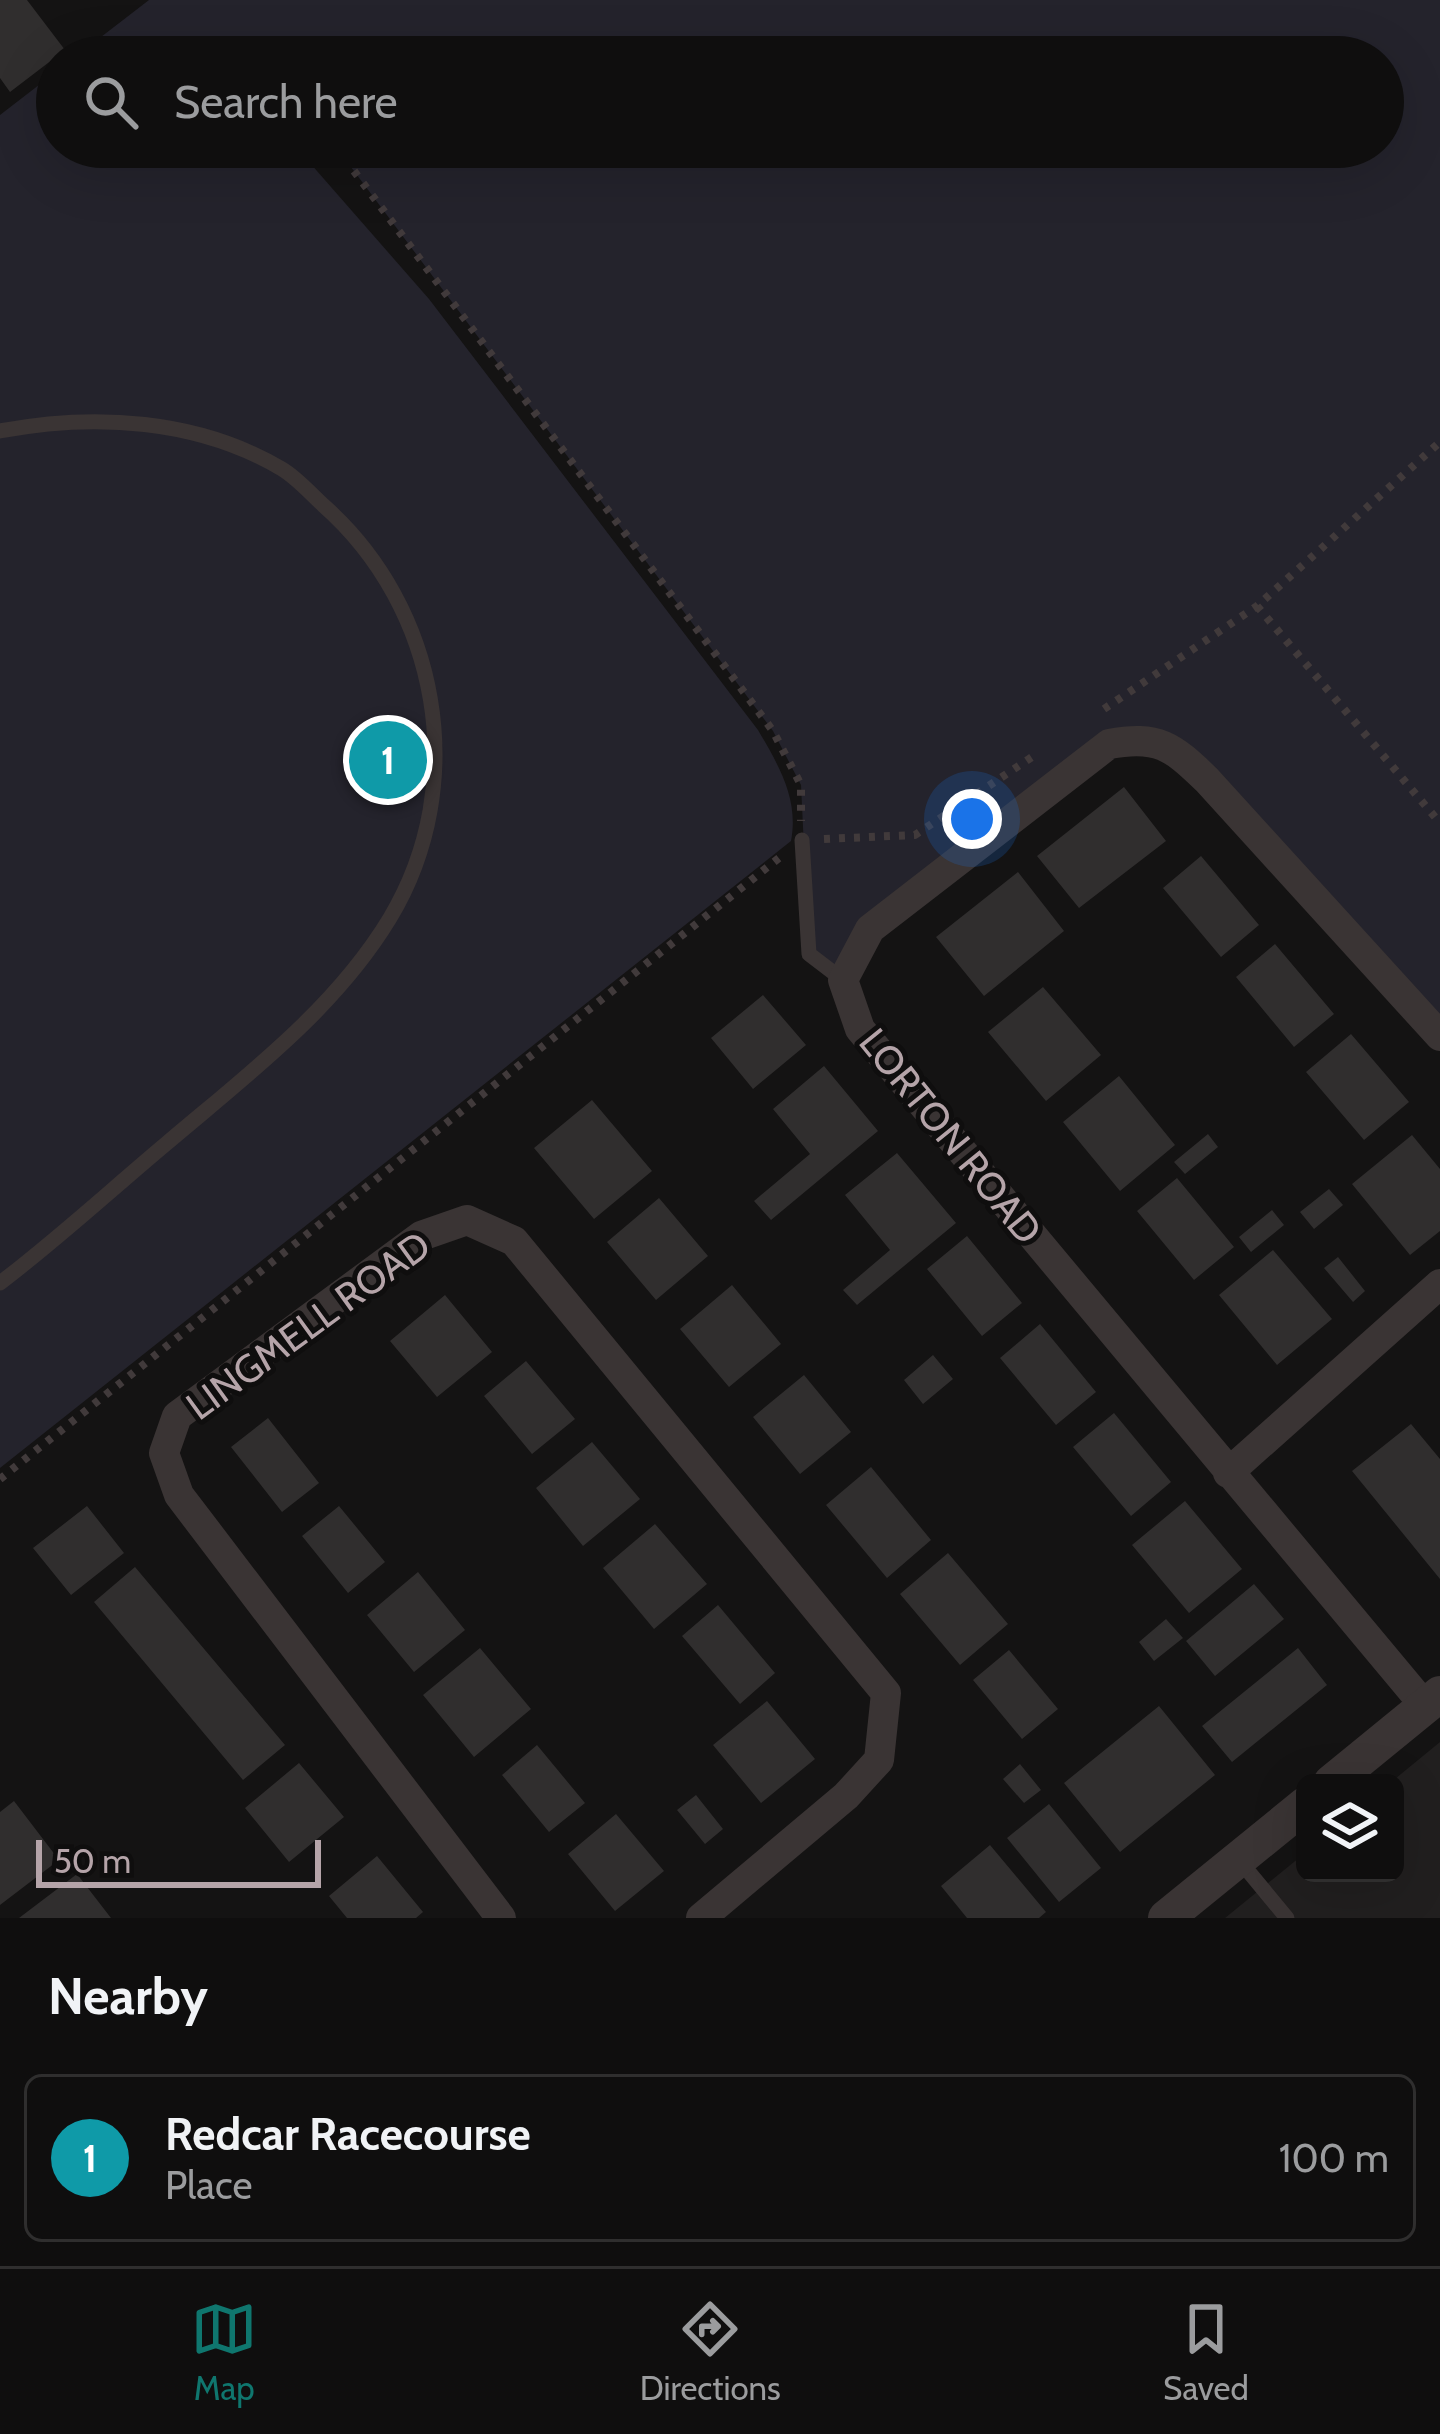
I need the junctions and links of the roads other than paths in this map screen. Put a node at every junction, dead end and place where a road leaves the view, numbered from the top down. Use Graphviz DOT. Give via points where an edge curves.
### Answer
graph roads {
  1 [pos="0,431"];
  2 [pos="802,840"];
  3 [pos="843,980"];
  4 [pos="1440,1036"];
  5 [pos="0,1283"];
  6 [pos="1440,1284"];
  7 [pos="1228,1473"];
  8 [pos="1432,1700"];
  9 [pos="1342,1774"];
  10 [pos="1296,1811"];
  11 [pos="1238,1859"];
  12 [pos="501,1918"];
  13 [pos="701,1918"];
  14 [pos="1166,1918"];
  15 [pos="1287,1918"];
  1 -- 5 [label="lane" via="50,422 150,424 216,439 284,470 379,566 416,633 434,709 435,775 421,850 392,915 353,972 307,1022"];
  2 -- 3 [label="lane" via="809,954"];
  3 -- 4 [label="street, LORTON ROAD" via="870,929 1109,744 1145,737 1208,780"];
  3 -- 7 [label="street, LORTON ROAD" via="860,1029"];
  6 -- 7 [label="street"];
  7 -- 8 [label="street, LORTON ROAD"];
  8 -- 9 [label="street"];
  10 -- 11 [label="street"];
  11 -- 14 [label="street"];
  11 -- 15 [label="lane"];
  12 -- 13 [label="street, LINGMELL ROAD" via="179,1495 164,1453 177,1416 421,1236 467,1220 514,1240 886,1693 879,1760"];
}
